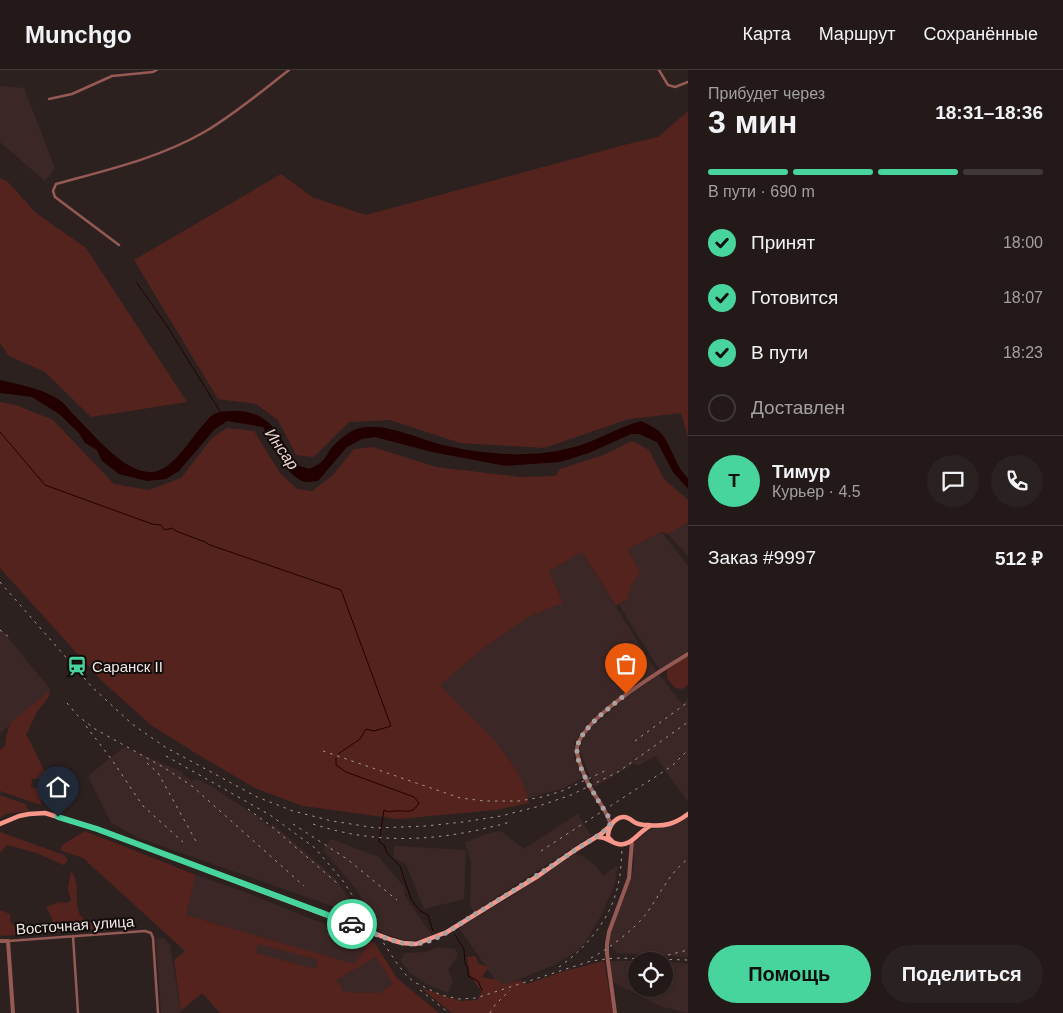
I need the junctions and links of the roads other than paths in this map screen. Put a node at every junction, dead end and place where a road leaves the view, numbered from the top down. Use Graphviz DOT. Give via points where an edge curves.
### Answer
graph roads {
  1 [pos="157,70"];
  2 [pos="289,70"];
  3 [pos="659,70"];
  4 [pos="688,82"];
  5 [pos="49,99"];
  6 [pos="119,245"];
  7 [pos="688,654"];
  8 [pos="688,814"];
  9 [pos="608,816"];
  10 [pos="619,818"];
  11 [pos="634,822"];
  12 [pos="0,824"];
  13 [pos="610,826"];
  14 [pos="653,826"];
  15 [pos="597,837"];
  16 [pos="634,838"];
  17 [pos="612,841"];
  18 [pos="619,844"];
  19 [pos="630,855"];
  20 [pos="73,936"];
  21 [pos="8,940"];
  22 [pos="0,941"];
  23 [pos="13,1013"];
  24 [pos="78,1013"];
  25 [pos="158,1013"];
  26 [pos="615,1013"];
  1 -- 5 [label="street" via="112,76 72,94"];
  2 -- 6 [label="street" via="239,110 205,131 133,163 56,184 55,197"];
  3 -- 4 [label="street" via="668,85 676,87"];
  7 -- 9 [label="street" via="626,694 581,738 577,751 582,768"];
  8 -- 14 [label="main road" via="669,825"];
  9 -- 10 [label="street"];
  9 -- 13 [label="street"];
  10 -- 11 [label="main road" via="625,817"];
  10 -- 13 [label="main road"];
  11 -- 14 [label="main road"];
  11 -- 16 [label="main road" via="637,829"];
  12 -- 15 [label="main road" via="12,818 45,813 97,829 410,944 437,937"];
  13 -- 15 [label="main road"];
  13 -- 17 [label="main road" via="608,835"];
  14 -- 16 [label="main road"];
  15 -- 17 [label="main road"];
  16 -- 18 [label="main road" via="628,844"];
  16 -- 19 [label="street"];
  17 -- 18 [label="main road"];
  18 -- 19 [label="street"];
  19 -- 26 [label="street" via="629,878 607,944"];
  20 -- 21 [label="street, Восточная улица"];
  20 -- 24 [label="street"];
  20 -- 25 [label="street, Восточная улица" via="151,933"];
  21 -- 22 [label="street, Восточная улица"];
  21 -- 23 [label="street"];
}
